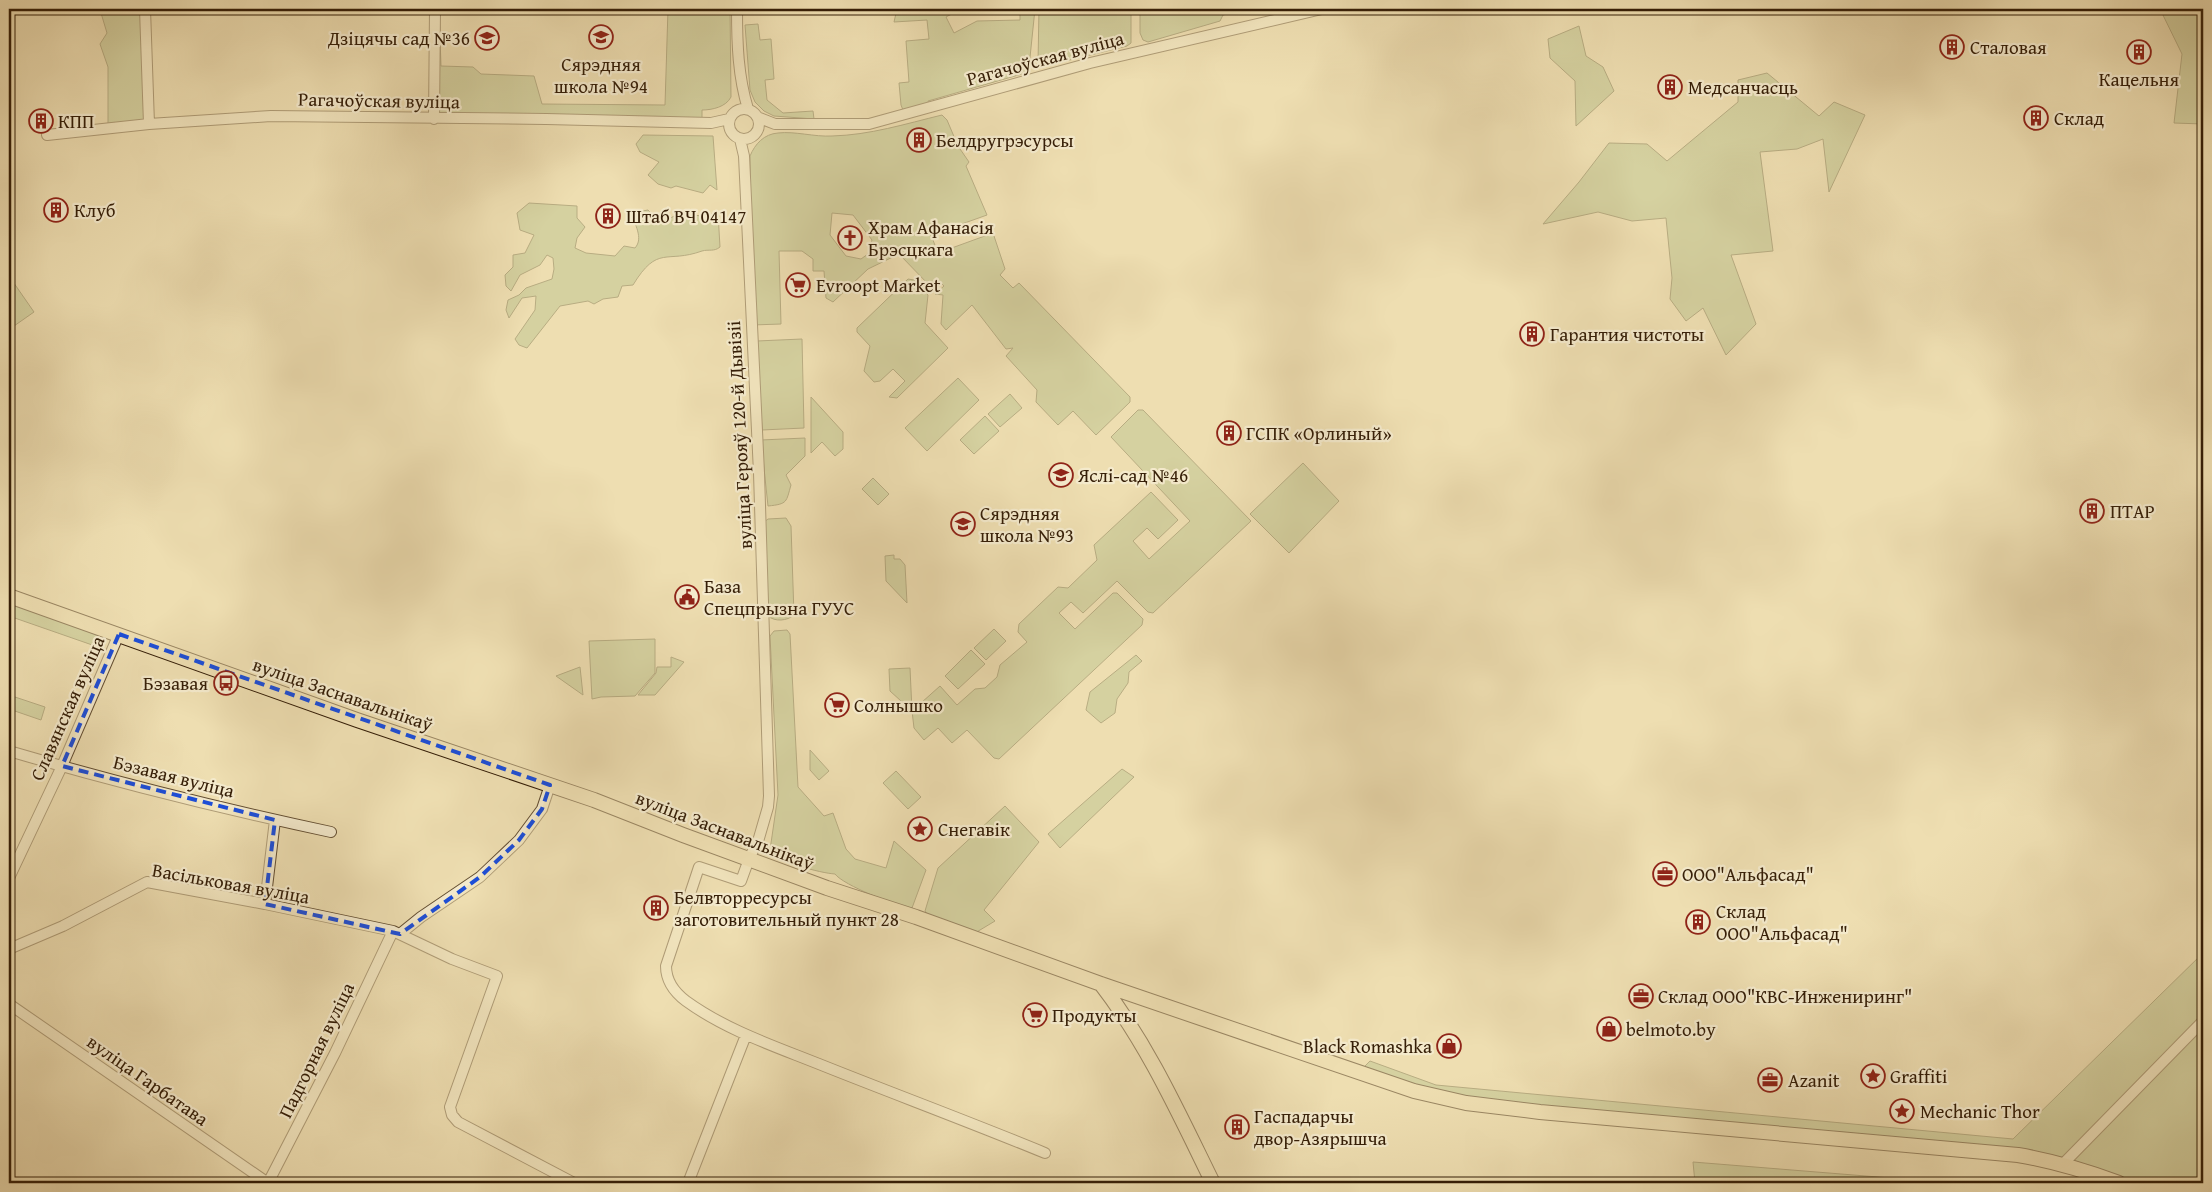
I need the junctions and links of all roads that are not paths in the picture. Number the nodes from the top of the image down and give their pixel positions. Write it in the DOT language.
graph roads {
  1 [pos="145,9"];
  2 [pos="434,9"];
  3 [pos="736,9"];
  4 [pos="1316,9"];
  5 [pos="743,110"];
  6 [pos="757,117"];
  7 [pos="434,119"];
  8 [pos="729,119"];
  9 [pos="712,123"];
  10 [pos="149,124"];
  11 [pos="775,124"];
  12 [pos="731,132"];
  13 [pos="47,135"];
  14 [pos="749,137"];
  15 [pos="9,596"];
  16 [pos="119,634"];
  17 [pos="9,751"];
  18 [pos="62,766"];
  19 [pos="550,785"];
  20 [pos="275,820"];
  21 [pos="331,832"];
  22 [pos="749,859"];
  23 [pos="10,871"];
  24 [pos="265,904"];
  25 [pos="396,933"];
  26 [pos="9,949"];
  27 [pos="1101,984"];
  28 [pos="9,1004"];
  29 [pos="2203,1021"];
  30 [pos="746,1035"];
  31 [pos="1045,1153"];
  32 [pos="2062,1164"];
  33 [pos="268,1183"];
  34 [pos="574,1183"];
  35 [pos="688,1183"];
  36 [pos="1213,1183"];
  37 [pos="2119,1183"];
  1 -- 10 [label="street"];
  2 -- 7 [label="street"];
  3 -- 5 [label="street"];
  4 -- 11 [label="street, Рагачоўская вуліца"];
  5 -- 6 [label="street"];
  5 -- 8 [label="street"];
  6 -- 11 [label="street, Рагачоўская вуліца"];
  6 -- 14 [label="street"];
  7 -- 9 [label="street, Рагачоўская вуліца"];
  7 -- 10 [label="street, Рагачоўская вуліца"];
  8 -- 9 [label="street, Рагачоўская вуліца"];
  8 -- 12 [label="street"];
  9 -- 12 [label="street, Рагачоўская вуліца"];
  10 -- 13 [label="street, Рагачоўская вуліца"];
  11 -- 14 [label="street, Рагачоўская вуліца"];
  12 -- 14 [label="street"];
  14 -- 22 [label="street, вуліца Герояў 120-й Дывізіі"];
  15 -- 16 [label="main road, вуліца Заснавальнікаў"];
  16 -- 18 [label="street, Славянская вуліца"];
  16 -- 19 [label="main road, вуліца Заснавальнікаў"];
  17 -- 18 [label="street, Бэзавая вуліца"];
  18 -- 20 [label="street, Бэзавая вуліца"];
  18 -- 23 [label="street, Славянская вуліца"];
  19 -- 22 [label="main road, вуліца Заснавальнікаў"];
  19 -- 25 [label="street"];
  20 -- 21 [label="street, Бэзавая вуліца"];
  20 -- 24 [label="street"];
  22 -- 27 [label="main road, вуліца Заснавальнікаў"];
  22 -- 30 [label="street, вуліца Герояў 120-й Дывізіі"];
  24 -- 25 [label="street, Васільковая вуліца"];
  24 -- 26 [label="street, Васільковая вуліца"];
  25 -- 33 [label="street, Падгорная вуліца"];
  25 -- 34 [label="street, Васільковая вуліца"];
  27 -- 32 [label="main road, вуліца Заснавальнікаў"];
  27 -- 36 [label="main road"];
  28 -- 33 [label="street, вуліца Гарбатава"];
  29 -- 32 [label="street"];
  30 -- 31 [label="street"];
  30 -- 35 [label="street"];
  32 -- 37 [label="main road, вуліца Заснавальнікаў"];
}
